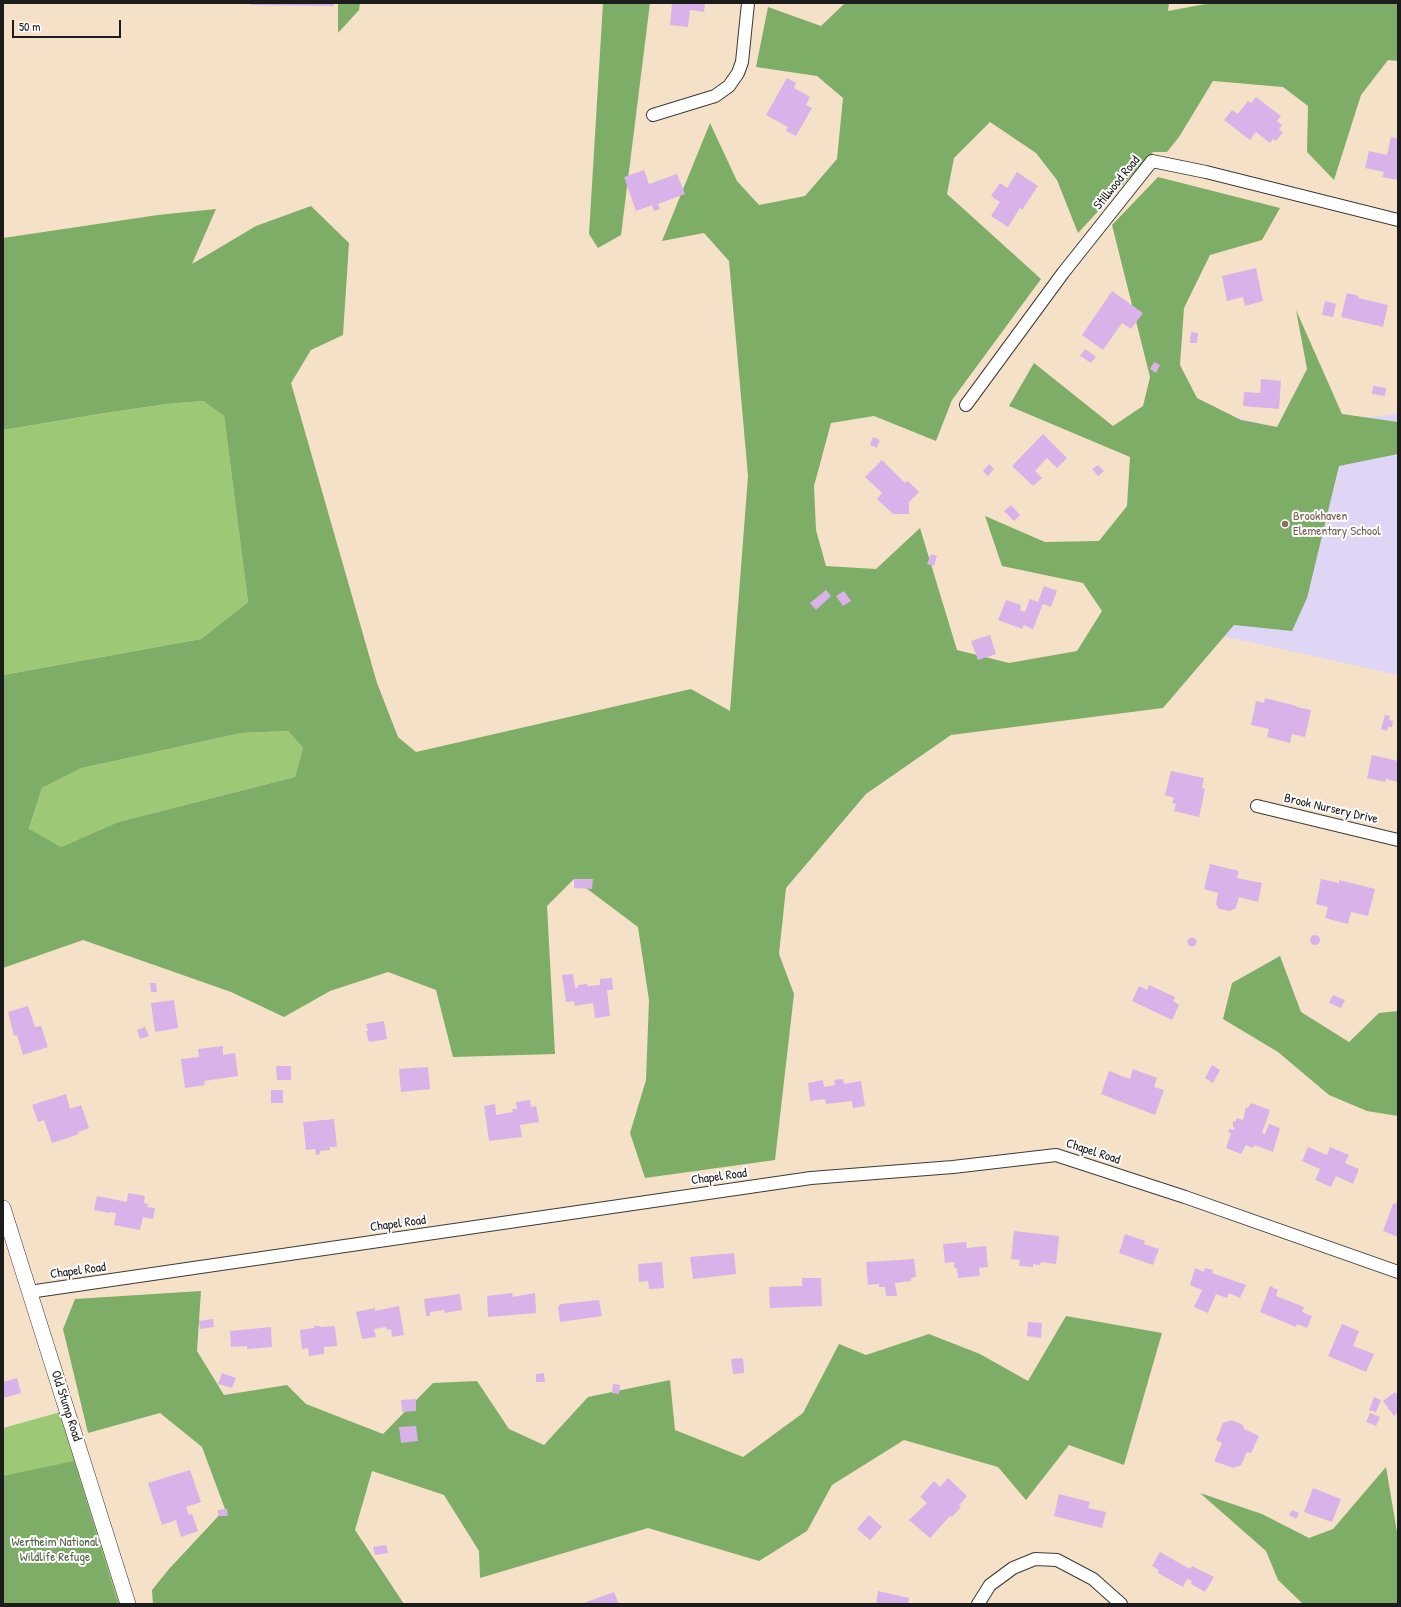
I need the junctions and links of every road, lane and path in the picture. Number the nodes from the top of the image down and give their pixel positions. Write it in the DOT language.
graph roads {
  1 [pos="748,3"];
  2 [pos="653,115"];
  3 [pos="1398,220"];
  4 [pos="966,404"];
  5 [pos="1257,806"];
  6 [pos="1398,840"];
  7 [pos="3,1208"];
  8 [pos="1398,1272"];
  9 [pos="29,1292"];
  10 [pos="128,1604"];
  11 [pos="978,1604"];
  12 [pos="1121,1604"];
  1 -- 2 [label="street"];
  3 -- 4 [label="street, Stillwood Road"];
  5 -- 6 [label="street, Brook Nursery Drive"];
  7 -- 9 [label="street, Old Stump Road"];
  8 -- 9 [label="street, Chapel Road"];
  9 -- 10 [label="street, Old Stump Road"];
  11 -- 12 [label="street"];
}
